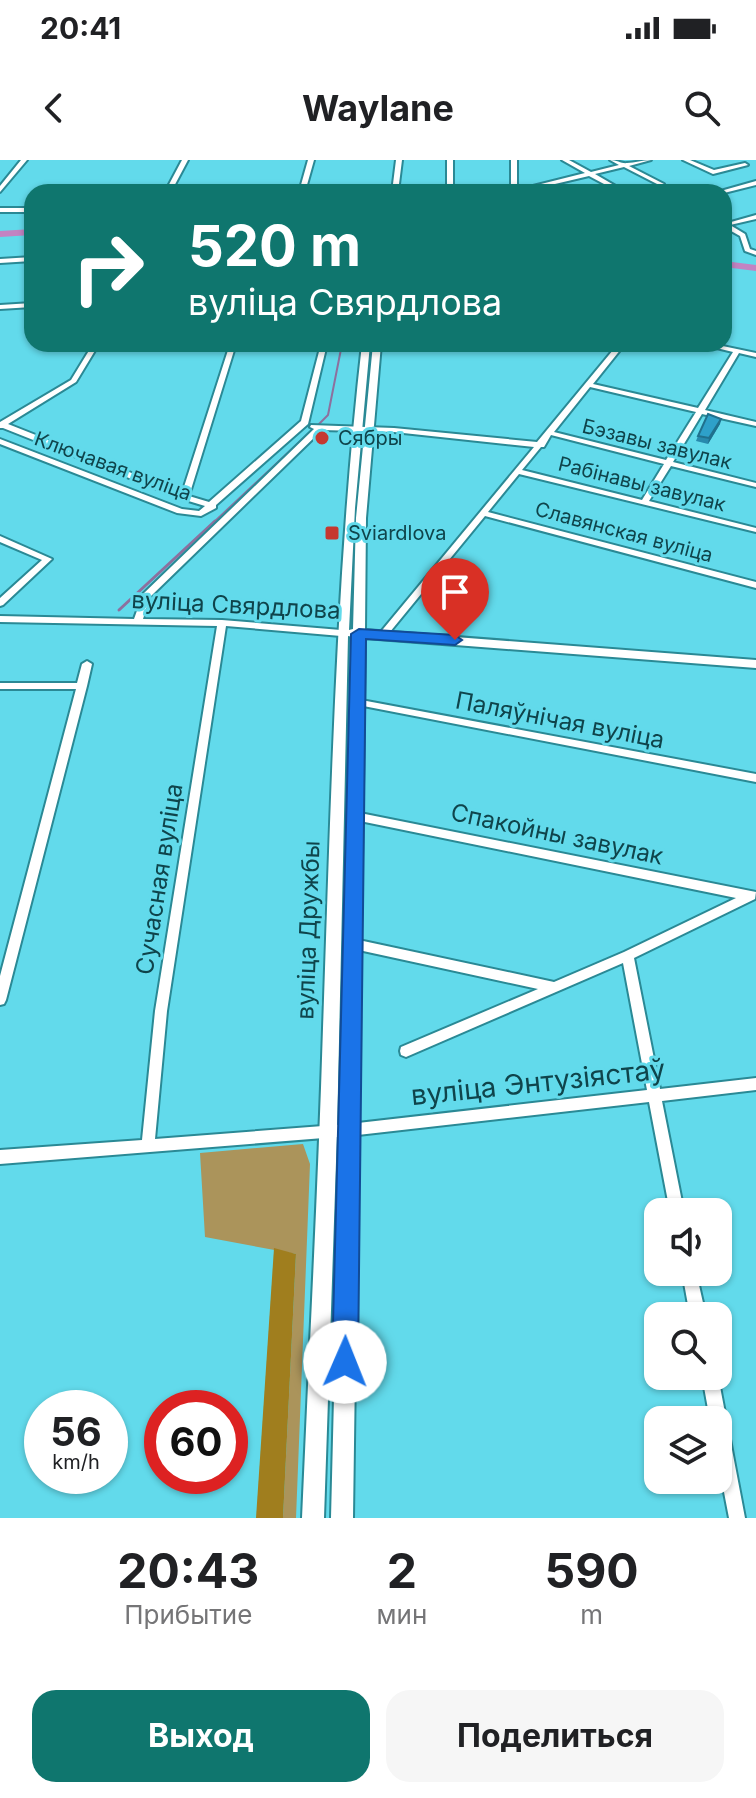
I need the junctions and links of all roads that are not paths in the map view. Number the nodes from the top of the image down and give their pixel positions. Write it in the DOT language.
graph roads {
  1 [pos="24,160"];
  2 [pos="185,160"];
  3 [pos="311,160"];
  4 [pos="390,160"];
  5 [pos="450,160"];
  6 [pos="514,160"];
  7 [pos="565,160"];
  8 [pos="613,160"];
  9 [pos="648,160"];
  10 [pos="686,160"];
  11 [pos="735,160"];
  12 [pos="399,161"];
  13 [pos="745,165"];
  14 [pos="624,166"];
  15 [pos="756,170"];
  16 [pos="590,174"];
  17 [pos="756,183"];
  18 [pos="172,184"];
  19 [pos="304,184"];
  20 [pos="387,184"];
  21 [pos="396,184"];
  22 [pos="450,184"];
  23 [pos="514,184"];
  24 [pos="547,184"];
  25 [pos="608,184"];
  26 [pos="661,184"];
  27 [pos="743,187"];
  28 [pos="732,189"];
  29 [pos="0,190"];
  30 [pos="756,193"];
  31 [pos="0,210"];
  32 [pos="24,210"];
  33 [pos="756,217"];
  34 [pos="732,223"];
  35 [pos="732,229"];
  36 [pos="756,253"];
  37 [pos="24,260"];
  38 [pos="0,261"];
  39 [pos="732,350"];
  40 [pos="737,351"];
  41 [pos="91,352"];
  42 [pos="230,352"];
  43 [pos="322,352"];
  44 [pos="365,352"];
  45 [pos="375,352"];
  46 [pos="616,352"];
  47 [pos="756,355"];
  48 [pos="590,385"];
  49 [pos="702,412"];
  50 [pos="756,424"];
  51 [pos="1,425"];
  52 [pos="301,426"];
  53 [pos="320,427"];
  54 [pos="361,429"];
  55 [pos="550,433"];
  56 [pos="0,441"];
  57 [pos="541,445"];
  58 [pos="668,463"];
  59 [pos="519,472"];
  60 [pos="756,485"];
  61 [pos="185,497"];
  62 [pos="644,503"];
  63 [pos="213,506"];
  64 [pos="482,513"];
  65 [pos="756,530"];
  66 [pos="0,539"];
  67 [pos="345,577"];
  68 [pos="756,585"];
  69 [pos="0,603"];
  70 [pos="0,619"];
  71 [pos="138,620"];
  72 [pos="222,623"];
  73 [pos="341,633"];
  74 [pos="359,634"];
  75 [pos="382,636"];
  76 [pos="87,664"];
  77 [pos="756,664"];
  78 [pos="0,686"];
  79 [pos="82,686"];
  80 [pos="356,702"];
  81 [pos="756,778"];
  82 [pos="355,816"];
  83 [pos="753,894"];
  84 [pos="354,944"];
  85 [pos="628,956"];
  86 [pos="553,987"];
  87 [pos="0,1000"];
  88 [pos="406,1051"];
  89 [pos="756,1084"];
  90 [pos="655,1095"];
  91 [pos="349,1130"];
  92 [pos="326,1131"];
  93 [pos="148,1143"];
  94 [pos="0,1157"];
  95 [pos="674,1198"];
  96 [pos="713,1390"];
  97 [pos="313,1518"];
  98 [pos="342,1518"];
  99 [pos="737,1518"];
  1 -- 29 [label="street"];
  2 -- 18 [label="street"];
  3 -- 19 [label="street"];
  4 -- 20 [label="main road"];
  5 -- 22 [label="street"];
  6 -- 23 [label="street"];
  7 -- 16 [label="street"];
  8 -- 14 [label="street"];
  9 -- 14 [label="street"];
  10 -- 13 [label="street"];
  11 -- 13 [label="street"];
  12 -- 21 [label="main road"];
  13 -- 15 [label="street"];
  14 -- 16 [label="street"];
  14 -- 26 [label="street"];
  16 -- 24 [label="street"];
  16 -- 25 [label="street"];
  17 -- 27 [label="street"];
  27 -- 28 [label="street"];
  27 -- 30 [label="street"];
  31 -- 32 [label="street"];
  33 -- 34 [label="street"];
  35 -- 36 [label="street"];
  37 -- 38 [label="street"];
  39 -- 40 [label="street"];
  40 -- 47 [label="street"];
  40 -- 49 [label="street"];
  41 -- 51 [label="street"];
  42 -- 61 [label="street"];
  43 -- 52 [label="street"];
  44 -- 54 [label="main road, вуліца Дружбы"];
  45 -- 54 [label="main road, вуліца Дружбы"];
  46 -- 48 [label="street"];
  48 -- 49 [label="street"];
  48 -- 55 [label="street"];
  49 -- 50 [label="street"];
  49 -- 58 [label="street"];
  51 -- 61 [label="street, Ключавая вуліца"];
  52 -- 53 [label="street"];
  52 -- 63 [label="street"];
  53 -- 54 [label="street"];
  53 -- 71 [label="street"];
  54 -- 57 [label="street"];
  54 -- 67 [label="main road, вуліца Дружбы"];
  54 -- 74 [label="main road, вуліца Дружбы"];
  55 -- 57 [label="street"];
  55 -- 58 [label="street, Бэзавы завулак"];
  56 -- 63 [label="street, Ключавая вуліца"];
  57 -- 59 [label="street"];
  58 -- 60 [label="street, Бэзавы завулак"];
  58 -- 62 [label="street"];
  59 -- 62 [label="street, Рабінавы завулак"];
  59 -- 64 [label="street"];
  61 -- 63 [label="street, Ключавая вуліца"];
  62 -- 65 [label="street, Рабінавы завулак"];
  64 -- 68 [label="street, Славянская вуліца"];
  64 -- 75 [label="street"];
  66 -- 69 [label="street"];
  67 -- 73 [label="main road, вуліца Дружбы"];
  67 -- 74 [label="main road"];
  70 -- 71 [label="street, вуліца Свярдлова"];
  71 -- 72 [label="street, вуліца Свярдлова"];
  72 -- 73 [label="street, вуліца Свярдлова"];
  72 -- 93 [label="street, Сучасная вуліца"];
  73 -- 74 [label="main road, вуліца Свярдлова"];
  73 -- 80 [label="main road"];
  73 -- 92 [label="main road, вуліца Дружбы"];
  74 -- 75 [label="main road, вуліца Свярдлова"];
  74 -- 80 [label="main road, вуліца Дружбы"];
  75 -- 77 [label="main road, вуліца Свярдлова"];
  76 -- 79 [label="street"];
  78 -- 79 [label="street"];
  79 -- 87 [label="street"];
  80 -- 81 [label="street, Паляўнічая вуліца"];
  80 -- 82 [label="main road, вуліца Дружбы"];
  82 -- 83 [label="street, Спакойны завулак"];
  82 -- 84 [label="main road, вуліца Дружбы"];
  83 -- 85 [label="street"];
  84 -- 86 [label="street"];
  84 -- 91 [label="main road, вуліца Дружбы"];
  85 -- 86 [label="street"];
  85 -- 90 [label="street"];
  86 -- 88 [label="street"];
  89 -- 90 [label="street, вуліца Энтузіястаў"];
  90 -- 91 [label="street, вуліца Энтузіястаў"];
  90 -- 95 [label="street"];
  91 -- 92 [label="street, вуліца Энтузіястаў"];
  91 -- 98 [label="main road, вуліца Дружбы"];
  92 -- 93 [label="street, вуліца Энтузіястаў"];
  92 -- 97 [label="main road, вуліца Дружбы"];
  93 -- 94 [label="street"];
  96 -- 99 [label="street"];
}
